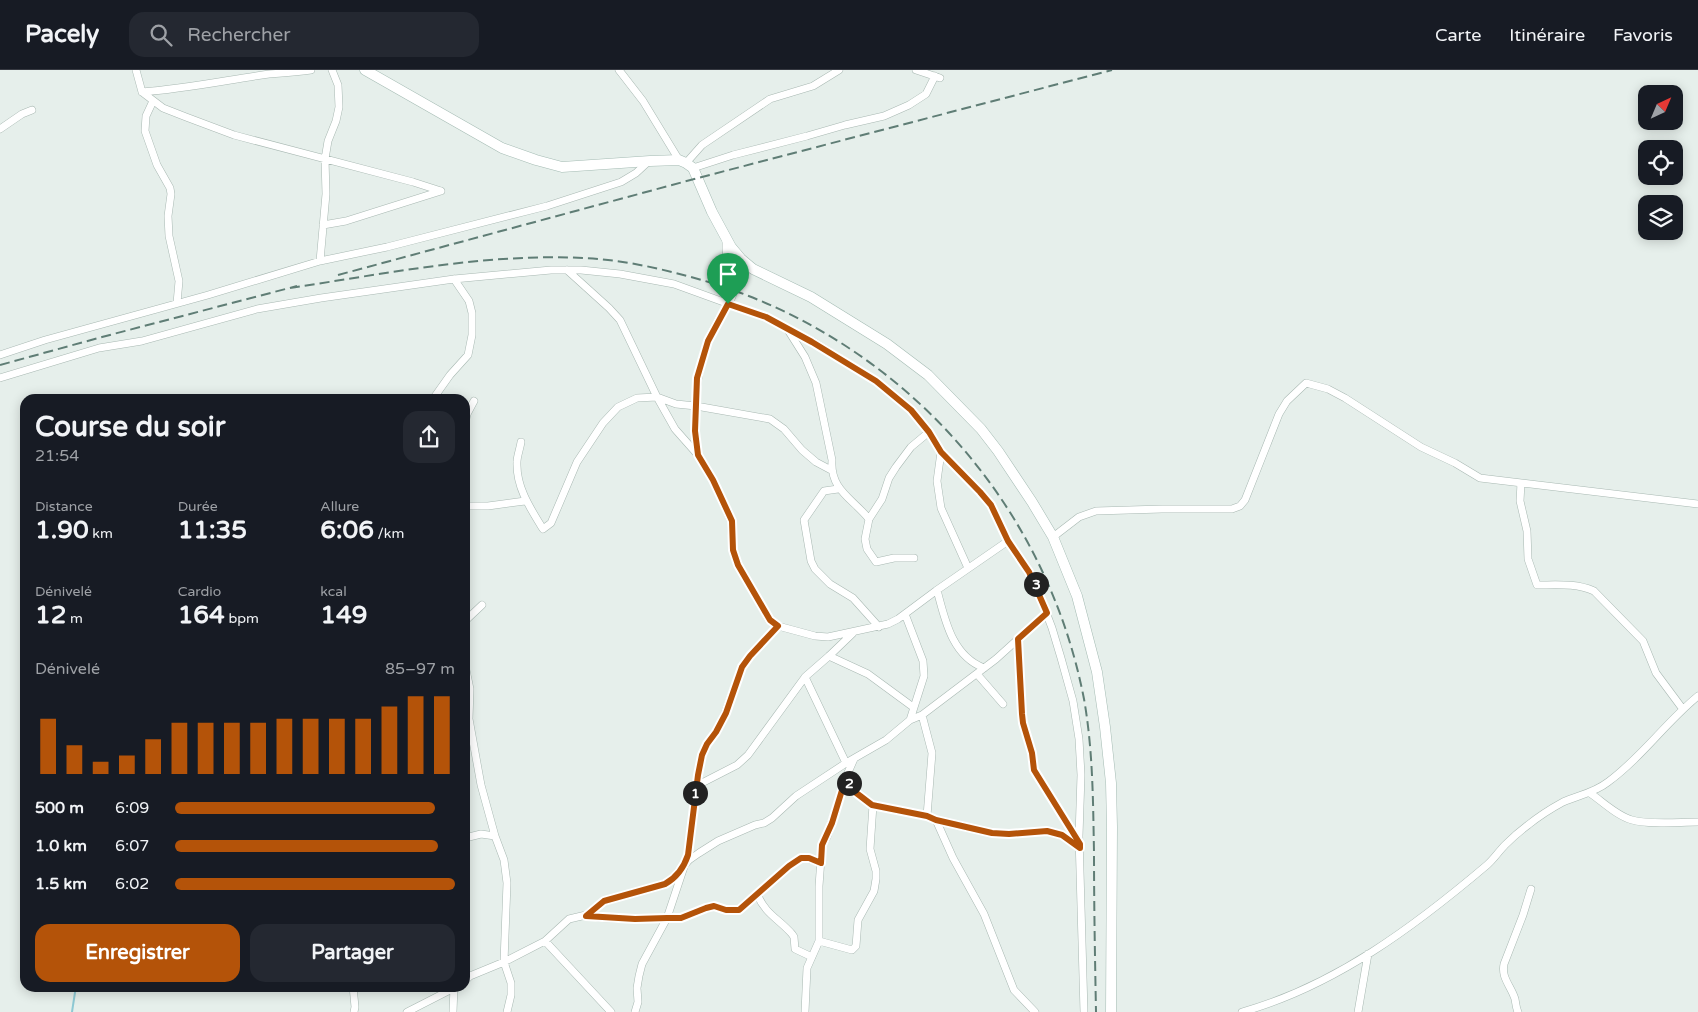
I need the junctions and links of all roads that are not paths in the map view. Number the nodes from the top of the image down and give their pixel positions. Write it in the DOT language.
graph roads {
  1 [pos="136,70"];
  2 [pos="311,70"];
  3 [pos="332,70"];
  4 [pos="365,70"];
  5 [pos="619,70"];
  6 [pos="839,70"];
  7 [pos="916,70"];
  8 [pos="302,71"];
  9 [pos="935,73"];
  10 [pos="142,92"];
  11 [pos="153,101"];
  12 [pos="32,110"];
  13 [pos="1,126"];
  14 [pos="326,159"];
  15 [pos="650,160"];
  16 [pos="686,163"];
  17 [pos="323,225"];
  18 [pos="726,238"];
  19 [pos="320,261"];
  20 [pos="567,270"];
  21 [pos="454,280"];
  22 [pos="177,303"];
  23 [pos="728,304"];
  24 [pos="788,329"];
  25 [pos="0,355"];
  26 [pos="0,378"];
  27 [pos="437,394"];
  28 [pos="657,397"];
  29 [pos="474,401"];
  30 [pos="696,406"];
  31 [pos="470,410"];
  32 [pos="929,432"];
  33 [pos="521,442"];
  34 [pos="941,452"];
  35 [pos="698,455"];
  36 [pos="831,470"];
  37 [pos="1521,483"];
  38 [pos="838,489"];
  39 [pos="525,501"];
  40 [pos="1698,504"];
  41 [pos="470,506"];
  42 [pos="869,519"];
  43 [pos="1052,537"];
  44 [pos="1008,541"];
  45 [pos="914,558"];
  46 [pos="968,568"];
  47 [pos="937,590"];
  48 [pos="482,605"];
  49 [pos="1047,613"];
  50 [pos="905,614"];
  51 [pos="470,616"];
  52 [pos="778,626"];
  53 [pos="879,627"];
  54 [pos="853,633"];
  55 [pos="1018,639"];
  56 [pos="829,656"];
  57 [pos="984,668"];
  58 [pos="976,674"];
  59 [pos="805,677"];
  60 [pos="1698,696"];
  61 [pos="1003,704"];
  62 [pos="913,706"];
  63 [pos="1682,708"];
  64 [pos="922,715"];
  65 [pos="910,720"];
  66 [pos="470,724"];
  67 [pos="854,759"];
  68 [pos="846,763"];
  69 [pos="846,777"];
  70 [pos="696,786"];
  71 [pos="1590,793"];
  72 [pos="872,805"];
  73 [pos="927,816"];
  74 [pos="936,820"];
  75 [pos="1698,822"];
  76 [pos="495,836"];
  77 [pos="470,837"];
  78 [pos="1080,846"];
  79 [pos="821,863"];
  80 [pos="684,865"];
  81 [pos="1531,889"];
  82 [pos="756,894"];
  83 [pos="586,916"];
  84 [pos="667,918"];
  85 [pos="545,941"];
  86 [pos="819,941"];
  87 [pos="1368,954"];
  88 [pos="812,957"];
  89 [pos="504,962"];
  90 [pos="470,976"];
  91 [pos="356,992"];
  92 [pos="446,992"];
  93 [pos="456,992"];
  94 [pos="354,1012"];
  95 [pos="407,1012"];
  96 [pos="454,1012"];
  97 [pos="507,1012"];
  98 [pos="611,1012"];
  99 [pos="634,1012"];
  100 [pos="805,1012"];
  101 [pos="1035,1012"];
  102 [pos="1084,1012"];
  103 [pos="1111,1012"];
  104 [pos="1242,1012"];
  105 [pos="1358,1012"];
  106 [pos="1518,1012"];
  1 -- 10 [label="street"];
  2 -- 8 [label="street"];
  3 -- 14 [label="street"];
  4 -- 15 [label="street"];
  5 -- 16 [label="street"];
  6 -- 16 [label="street"];
  7 -- 9 [label="street"];
  8 -- 10 [label="street"];
  9 -- 16 [label="street"];
  10 -- 11 [label="street"];
  11 -- 14 [label="street"];
  11 -- 22 [label="street"];
  12 -- 13 [label="street"];
  14 -- 17 [label="street"];
  14 -- 17 [label="street"];
  15 -- 16 [label="street"];
  15 -- 19 [label="street"];
  16 -- 18 [label="street"];
  17 -- 19 [label="street"];
  18 -- 23 [label="street"];
  18 -- 43 [label="street"];
  19 -- 22 [label="street"];
  20 -- 21 [label="street"];
  20 -- 23 [label="street"];
  20 -- 28 [label="street"];
  21 -- 26 [label="street"];
  21 -- 27 [label="street"];
  22 -- 25 [label="street"];
  23 -- 24 [label="street"];
  23 -- 30 [label="street"];
  24 -- 32 [label="street"];
  24 -- 36 [label="street"];
  28 -- 30 [label="street"];
  28 -- 35 [label="street"];
  28 -- 39 [label="street"];
  29 -- 31 [label="street"];
  30 -- 35 [label="street"];
  30 -- 36 [label="street"];
  32 -- 34 [label="street"];
  32 -- 42 [label="street"];
  33 -- 39 [label="street"];
  34 -- 44 [label="street"];
  34 -- 46 [label="street"];
  35 -- 52 [label="street"];
  36 -- 38 [label="street"];
  37 -- 40 [label="street"];
  37 -- 43 [label="street"];
  37 -- 63 [label="street"];
  38 -- 42 [label="street"];
  38 -- 53 [label="street"];
  39 -- 41 [label="street"];
  42 -- 45 [label="street"];
  43 -- 103 [label="street"];
  44 -- 46 [label="street"];
  44 -- 49 [label="street"];
  46 -- 47 [label="street"];
  47 -- 50 [label="street"];
  47 -- 57 [label="street"];
  48 -- 51 [label="street"];
  49 -- 55 [label="street"];
  49 -- 78 [label="street"];
  50 -- 53 [label="street"];
  50 -- 62 [label="street"];
  52 -- 54 [label="street"];
  52 -- 70 [label="street"];
  53 -- 54 [label="street"];
  54 -- 56 [label="street"];
  55 -- 57 [label="street"];
  55 -- 78 [label="street"];
  56 -- 59 [label="street"];
  56 -- 62 [label="street"];
  57 -- 58 [label="street"];
  58 -- 61 [label="street"];
  58 -- 64 [label="street"];
  59 -- 68 [label="street"];
  59 -- 70 [label="street"];
  60 -- 63 [label="street"];
  62 -- 65 [label="street"];
  63 -- 71 [label="street"];
  64 -- 65 [label="street"];
  64 -- 73 [label="street"];
  65 -- 67 [label="street"];
  66 -- 76 [label="street"];
  67 -- 68 [label="street"];
  67 -- 69 [label="street"];
  68 -- 80 [label="street"];
  69 -- 72 [label="street"];
  69 -- 79 [label="street"];
  70 -- 80 [label="street"];
  71 -- 75 [label="street"];
  71 -- 87 [label="street"];
  72 -- 73 [label="street"];
  72 -- 86 [label="street"];
  73 -- 74 [label="street"];
  74 -- 78 [label="street"];
  74 -- 101 [label="street"];
  76 -- 77 [label="street"];
  76 -- 89 [label="street"];
  78 -- 102 [label="street"];
  79 -- 82 [label="street"];
  79 -- 86 [label="street"];
  80 -- 83 [label="street"];
  80 -- 84 [label="street"];
  81 -- 106 [label="street"];
  82 -- 84 [label="street"];
  82 -- 88 [label="street"];
  83 -- 84 [label="street"];
  83 -- 85 [label="street"];
  84 -- 99 [label="street"];
  85 -- 89 [label="street"];
  85 -- 98 [label="street"];
  86 -- 88 [label="street"];
  87 -- 104 [label="street"];
  87 -- 105 [label="street"];
  88 -- 100 [label="street"];
  89 -- 90 [label="street"];
  89 -- 97 [label="street"];
  91 -- 94 [label="street"];
  92 -- 95 [label="street"];
  93 -- 96 [label="street"];
}
